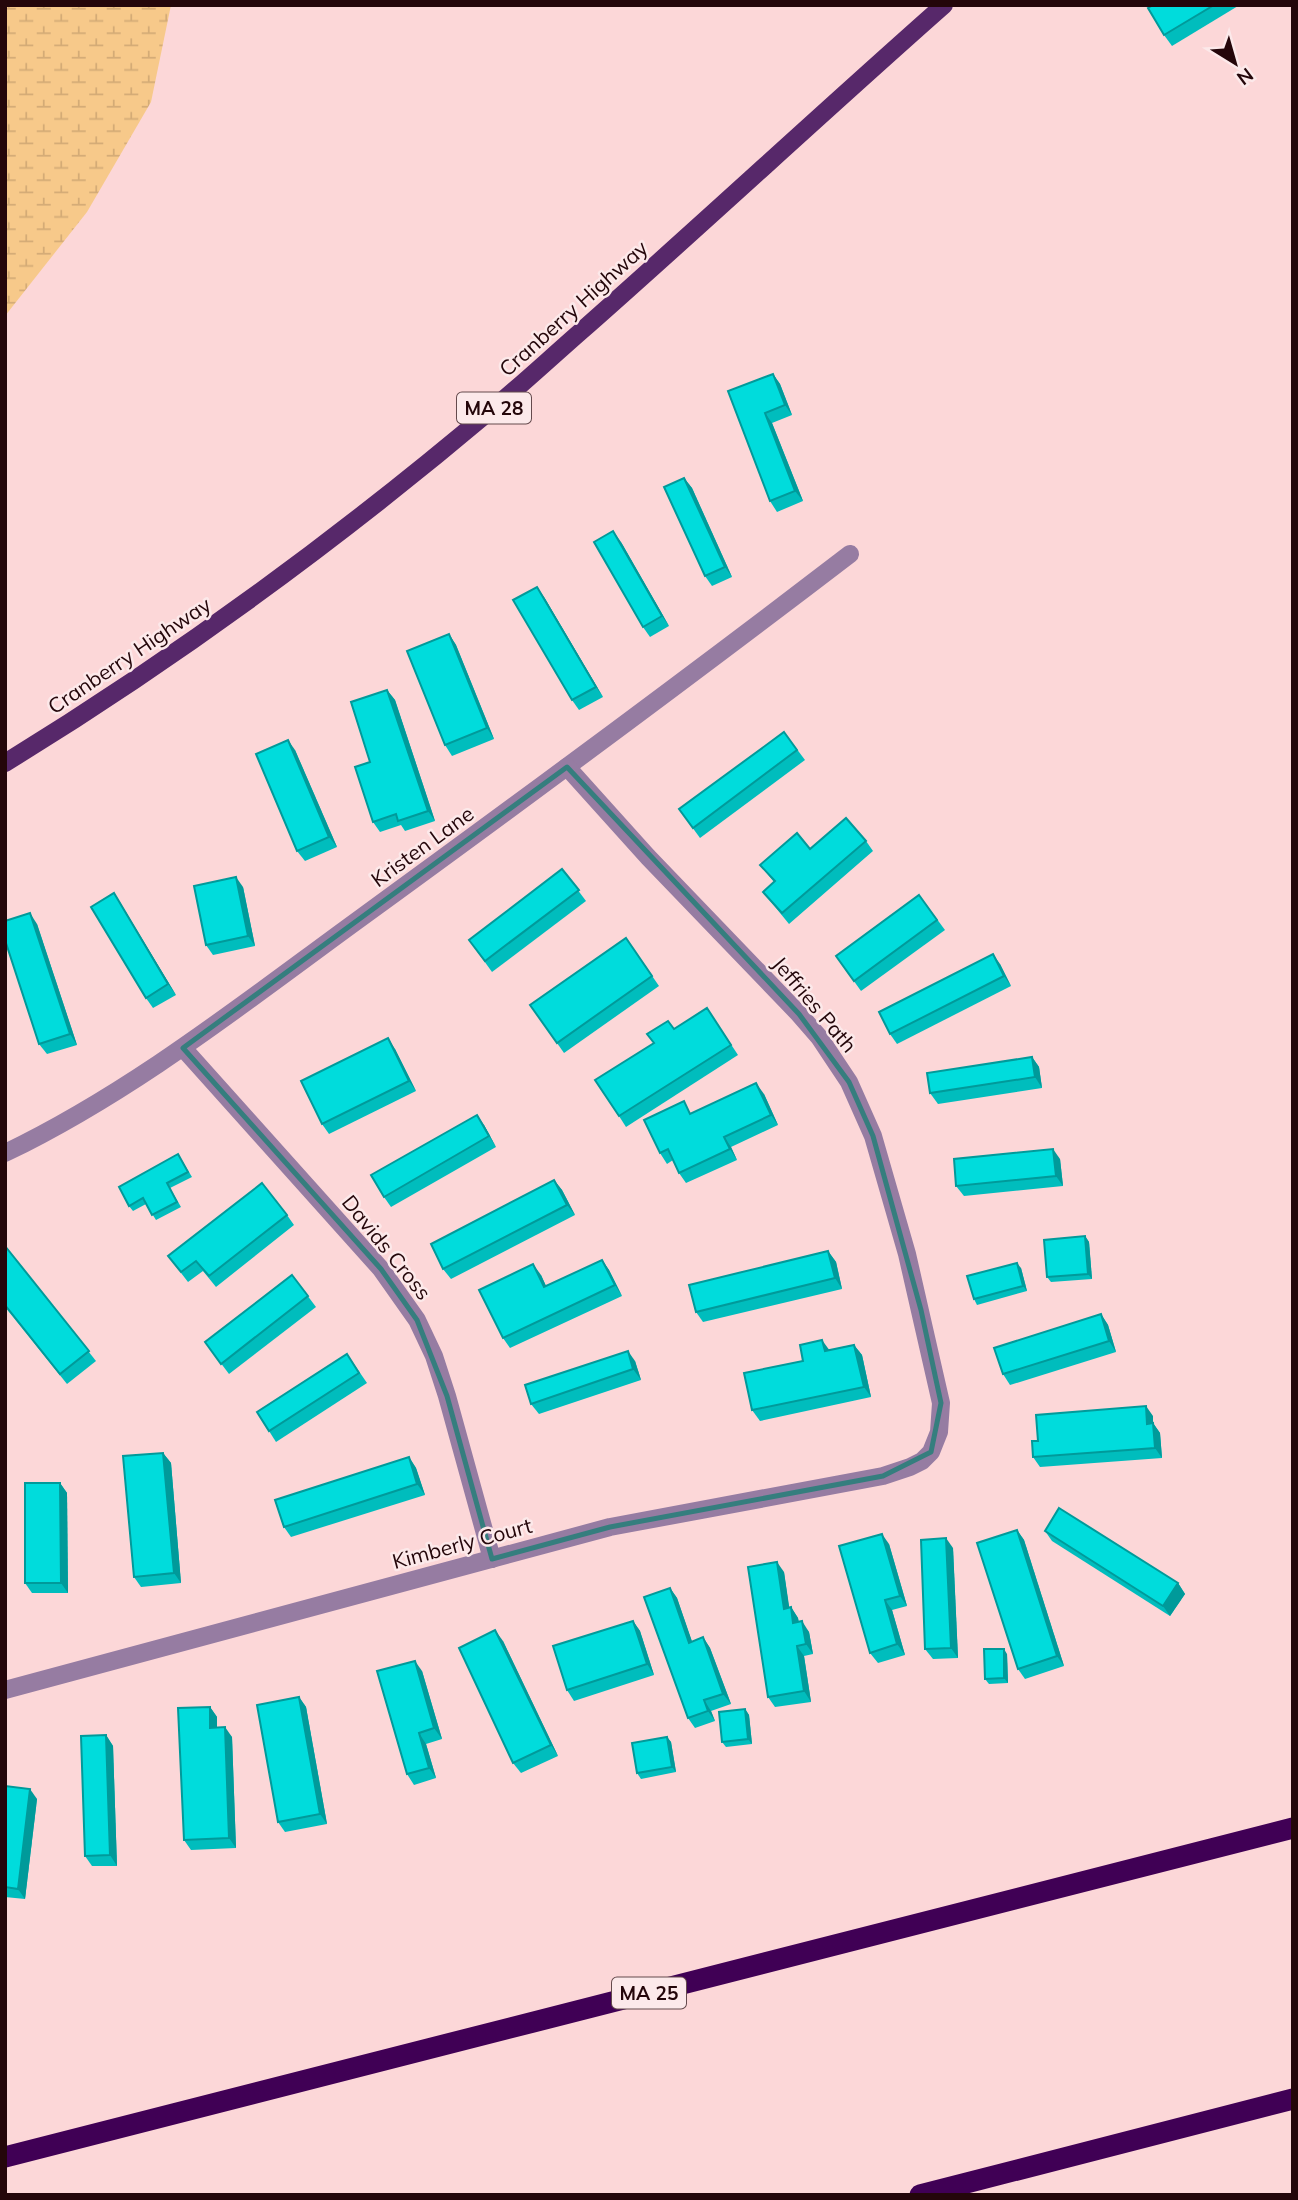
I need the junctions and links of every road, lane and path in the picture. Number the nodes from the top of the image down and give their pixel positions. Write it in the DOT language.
graph roads {
  1 [pos="944,5"];
  2 [pos="850,554"];
  3 [pos="5,763"];
  4 [pos="567,767"];
  5 [pos="183,1048"];
  6 [pos="5,1153"];
  7 [pos="931,1452"];
  8 [pos="492,1559"];
  9 [pos="5,1690"];
  10 [pos="1293,1828"];
  11 [pos="1293,2099"];
  12 [pos="5,2157"];
  13 [pos="919,2195"];
  1 -- 3 [label="main road, Cranberry Highway / MA 28"];
  2 -- 4 [label="street, Kristen Lane"];
  4 -- 5 [label="street, Kristen Lane"];
  4 -- 7 [label="street, Jeffries Path"];
  5 -- 6 [label="street, Kristen Lane"];
  5 -- 8 [label="street, Davids Cross"];
  7 -- 8 [label="street, Kimberly Court"];
  8 -- 9 [label="street, Kimberly Court"];
  10 -- 12 [label="highway, MA 25"];
  11 -- 13 [label="highway"];
}
